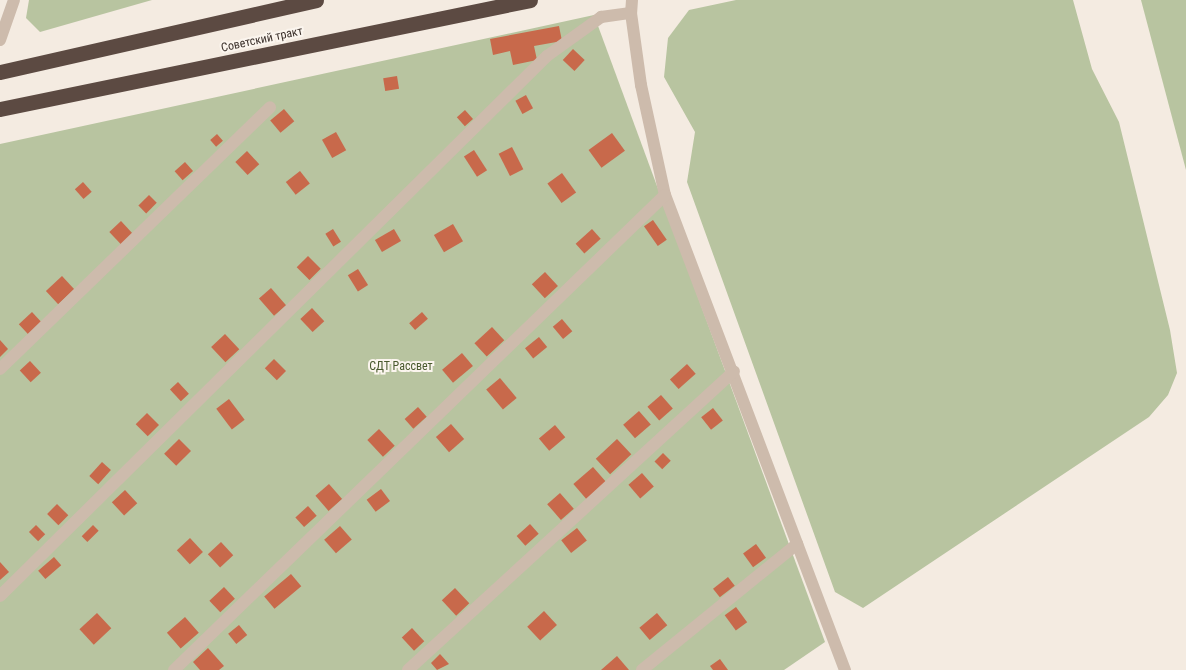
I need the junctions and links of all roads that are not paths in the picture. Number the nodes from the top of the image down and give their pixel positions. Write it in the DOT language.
graph roads {
  1 [pos="14,0"];
  2 [pos="316,0"];
  3 [pos="530,0"];
  4 [pos="632,6"];
  5 [pos="0,40"];
  6 [pos="0,72"];
  7 [pos="270,107"];
  8 [pos="0,109"];
  9 [pos="665,195"];
  10 [pos="0,369"];
  11 [pos="734,371"];
  12 [pos="797,544"];
  13 [pos="0,596"];
  14 [pos="174,670"];
  15 [pos="408,670"];
  16 [pos="642,670"];
  17 [pos="845,670"];
  1 -- 5 [label="street"];
  2 -- 6 [label="highway"];
  3 -- 8 [label="highway, Советский тракт"];
  4 -- 9 [label="street"];
  4 -- 13 [label="street"];
  7 -- 10 [label="street"];
  9 -- 11 [label="street"];
  9 -- 14 [label="street"];
  11 -- 12 [label="street"];
  11 -- 15 [label="street"];
  12 -- 16 [label="street"];
  12 -- 17 [label="street"];
}
